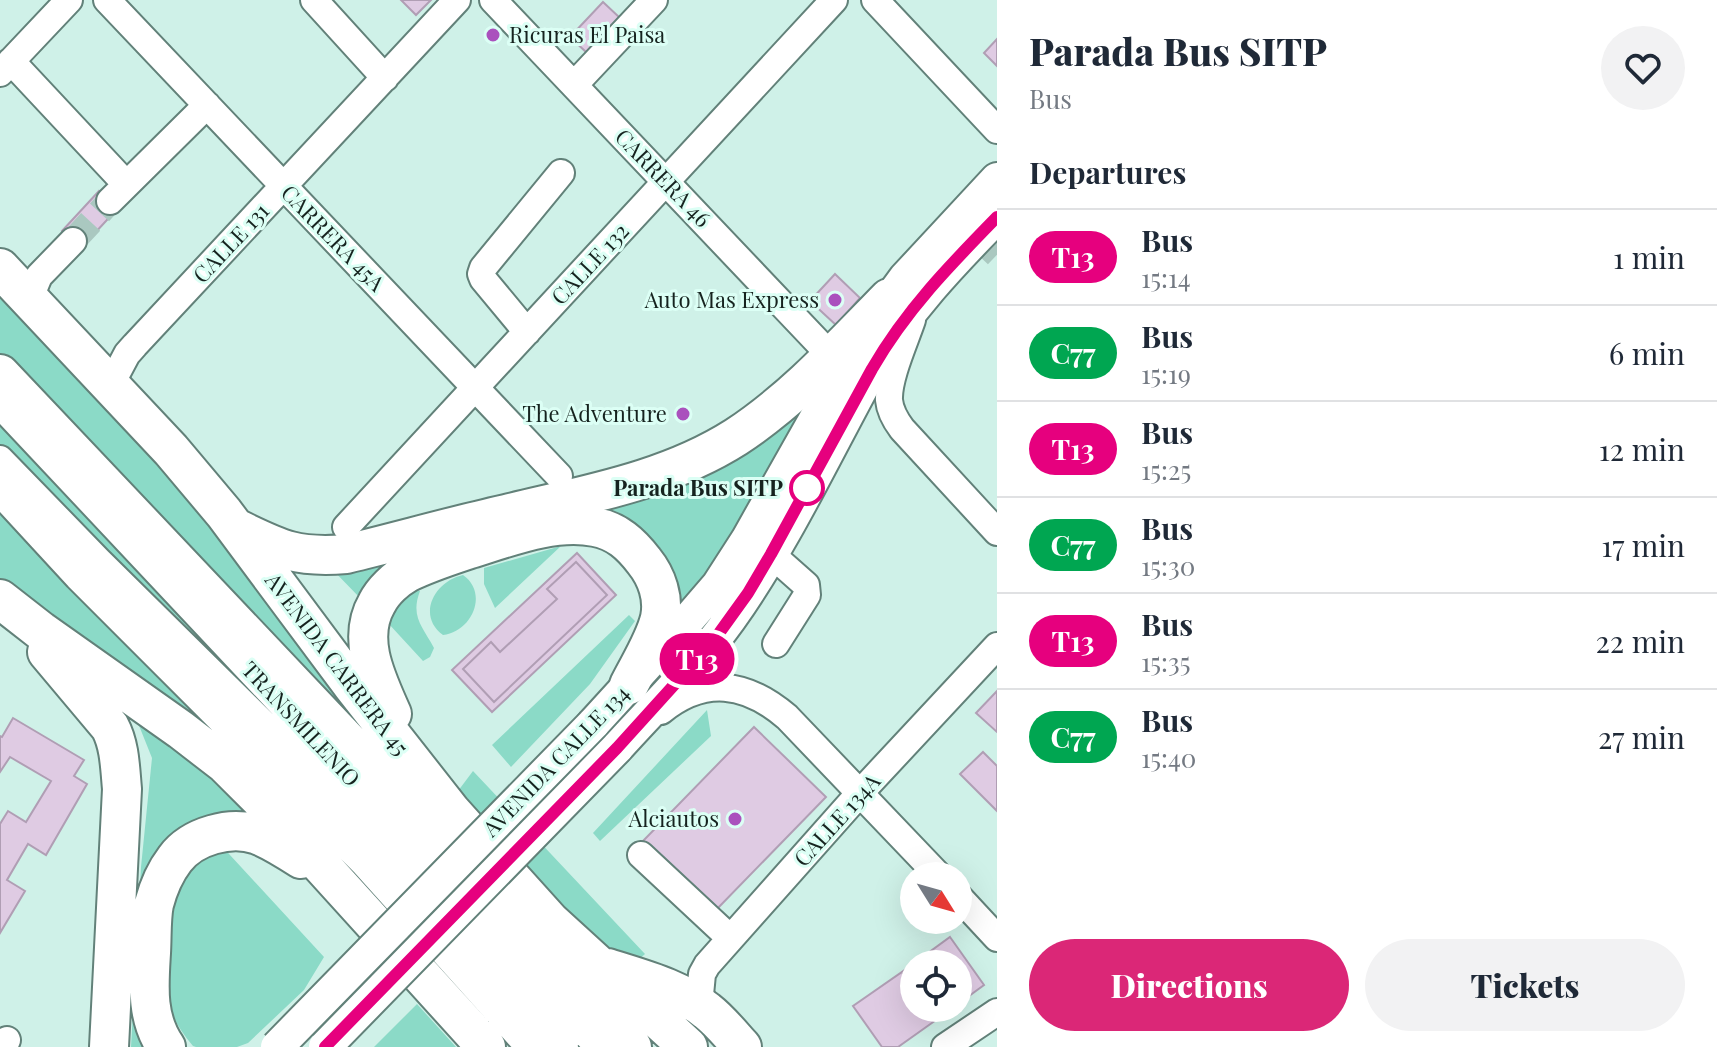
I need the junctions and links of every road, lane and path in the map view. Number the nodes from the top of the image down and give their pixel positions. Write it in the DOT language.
graph roads {
  1 [pos="69,0"];
  2 [pos="107,0"];
  3 [pos="314,0"];
  4 [pos="457,0"];
  5 [pos="493,0"];
  6 [pos="654,0"];
  7 [pos="834,0"];
  8 [pos="875,0"];
  9 [pos="6,67"];
  10 [pos="385,78"];
  11 [pos="574,85"];
  12 [pos="207,105"];
  13 [pos="997,130"];
  14 [pos="561,173"];
  15 [pos="997,179"];
  16 [pos="666,182"];
  17 [pos="284,186"];
  18 [pos="997,217"];
  19 [pos="73,241"];
  20 [pos="0,268"];
  21 [pos="904,299"];
  22 [pos="29,300"];
  23 [pos="527,332"];
  24 [pos="832,357"];
  25 [pos="0,374"];
  26 [pos="110,386"];
  27 [pos="475,387"];
  28 [pos="0,405"];
  29 [pos="0,459"];
  30 [pos="559,476"];
  31 [pos="0,484"];
  32 [pos="234,527"];
  33 [pos="346,527"];
  34 [pos="997,532"];
  35 [pos="771,554"];
  36 [pos="3,607"];
  37 [pos="776,644"];
  38 [pos="997,646"];
  39 [pos="629,685"];
  40 [pos="617,748"];
  41 [pos="411,760"];
  42 [pos="859,794"];
  43 [pos="641,855"];
  44 [pos="925,862"];
  45 [pos="351,898"];
  46 [pos="972,911"];
  47 [pos="730,938"];
  48 [pos="997,938"];
  49 [pos="594,963"];
  50 [pos="699,1005"];
  51 [pos="997,1012"];
  52 [pos="109,1047"];
  53 [pos="166,1047"];
  54 [pos="277,1047"];
  55 [pos="325,1047"];
  56 [pos="486,1047"];
  57 [pos="537,1047"];
  58 [pos="565,1047"];
  59 [pos="598,1047"];
  60 [pos="632,1047"];
  61 [pos="688,1047"];
  62 [pos="742,1047"];
  63 [pos="945,1047"];
  1 -- 9 [label="street"];
  2 -- 12 [label="street, CARRERA 45A"];
  3 -- 10 [label="street"];
  4 -- 10 [label="street, CALLE 131"];
  5 -- 11 [label="street, CARRERA 46"];
  6 -- 11 [label="street"];
  7 -- 16 [label="street, CALLE 132"];
  8 -- 13 [label="street"];
  9 -- 12 [label="street"];
  10 -- 17 [label="street, CALLE 131"];
  11 -- 16 [label="street, CARRERA 46"];
  12 -- 17 [label="street, CARRERA 45A"];
  14 -- 23 [label="street"];
  15 -- 21 [label="main road, AVENIDA CALLE 134"];
  16 -- 23 [label="street, CALLE 132"];
  16 -- 24 [label="street, CARRERA 46"];
  17 -- 26 [label="street, CALLE 131"];
  17 -- 27 [label="street, CARRERA 45A"];
  18 -- 21 [label="main road, AVENIDA CALLE 134"];
  19 -- 22 [label="street"];
  20 -- 22 [label="highway, AVENIDA CARRERA 45"];
  21 -- 24 [label="highway"];
  21 -- 34 [label="street"];
  21 -- 35 [label="main road, AVENIDA CALLE 134"];
  21 -- 39 [label="main road, AVENIDA CALLE 134"];
  22 -- 26 [label="highway, AVENIDA CARRERA 45"];
  23 -- 27 [label="street, CALLE 132"];
  24 -- 32 [label="highway"];
  25 -- 60 [label="highway, AVENIDA CARRERA 45"];
  26 -- 32 [label="highway, AVENIDA CARRERA 45"];
  27 -- 30 [label="street, CARRERA 45A"];
  27 -- 33 [label="street, CALLE 132"];
  28 -- 59 [label="street, TRANSMILENIO"];
  29 -- 58 [label="street, TRANSMILENIO"];
  31 -- 57 [label="highway"];
  32 -- 41 [label="highway, AVENIDA CARRERA 45"];
  35 -- 37 [label="street"];
  35 -- 40 [label="main road, AVENIDA CALLE 134"];
  36 -- 45 [label="highway"];
  36 -- 52 [label="highway"];
  38 -- 42 [label="street, CALLE 134A"];
  39 -- 41 [label="highway"];
  39 -- 54 [label="main road, AVENIDA CALLE 134, bridge"];
  40 -- 42 [label="street"];
  40 -- 55 [label="main road, AVENIDA CALLE 134, bridge"];
  41 -- 49 [label="highway, AVENIDA CARRERA 45"];
  42 -- 44 [label="street"];
  42 -- 47 [label="street, CALLE 134A"];
  43 -- 47 [label="street"];
  45 -- 53 [label="highway"];
  45 -- 56 [label="highway"];
  46 -- 48 [label="street"];
  47 -- 50 [label="street, CALLE 134A"];
  49 -- 50 [label="highway"];
  49 -- 61 [label="highway, AVENIDA CARRERA 45"];
  50 -- 62 [label="highway"];
  51 -- 63 [label="street"];
}
